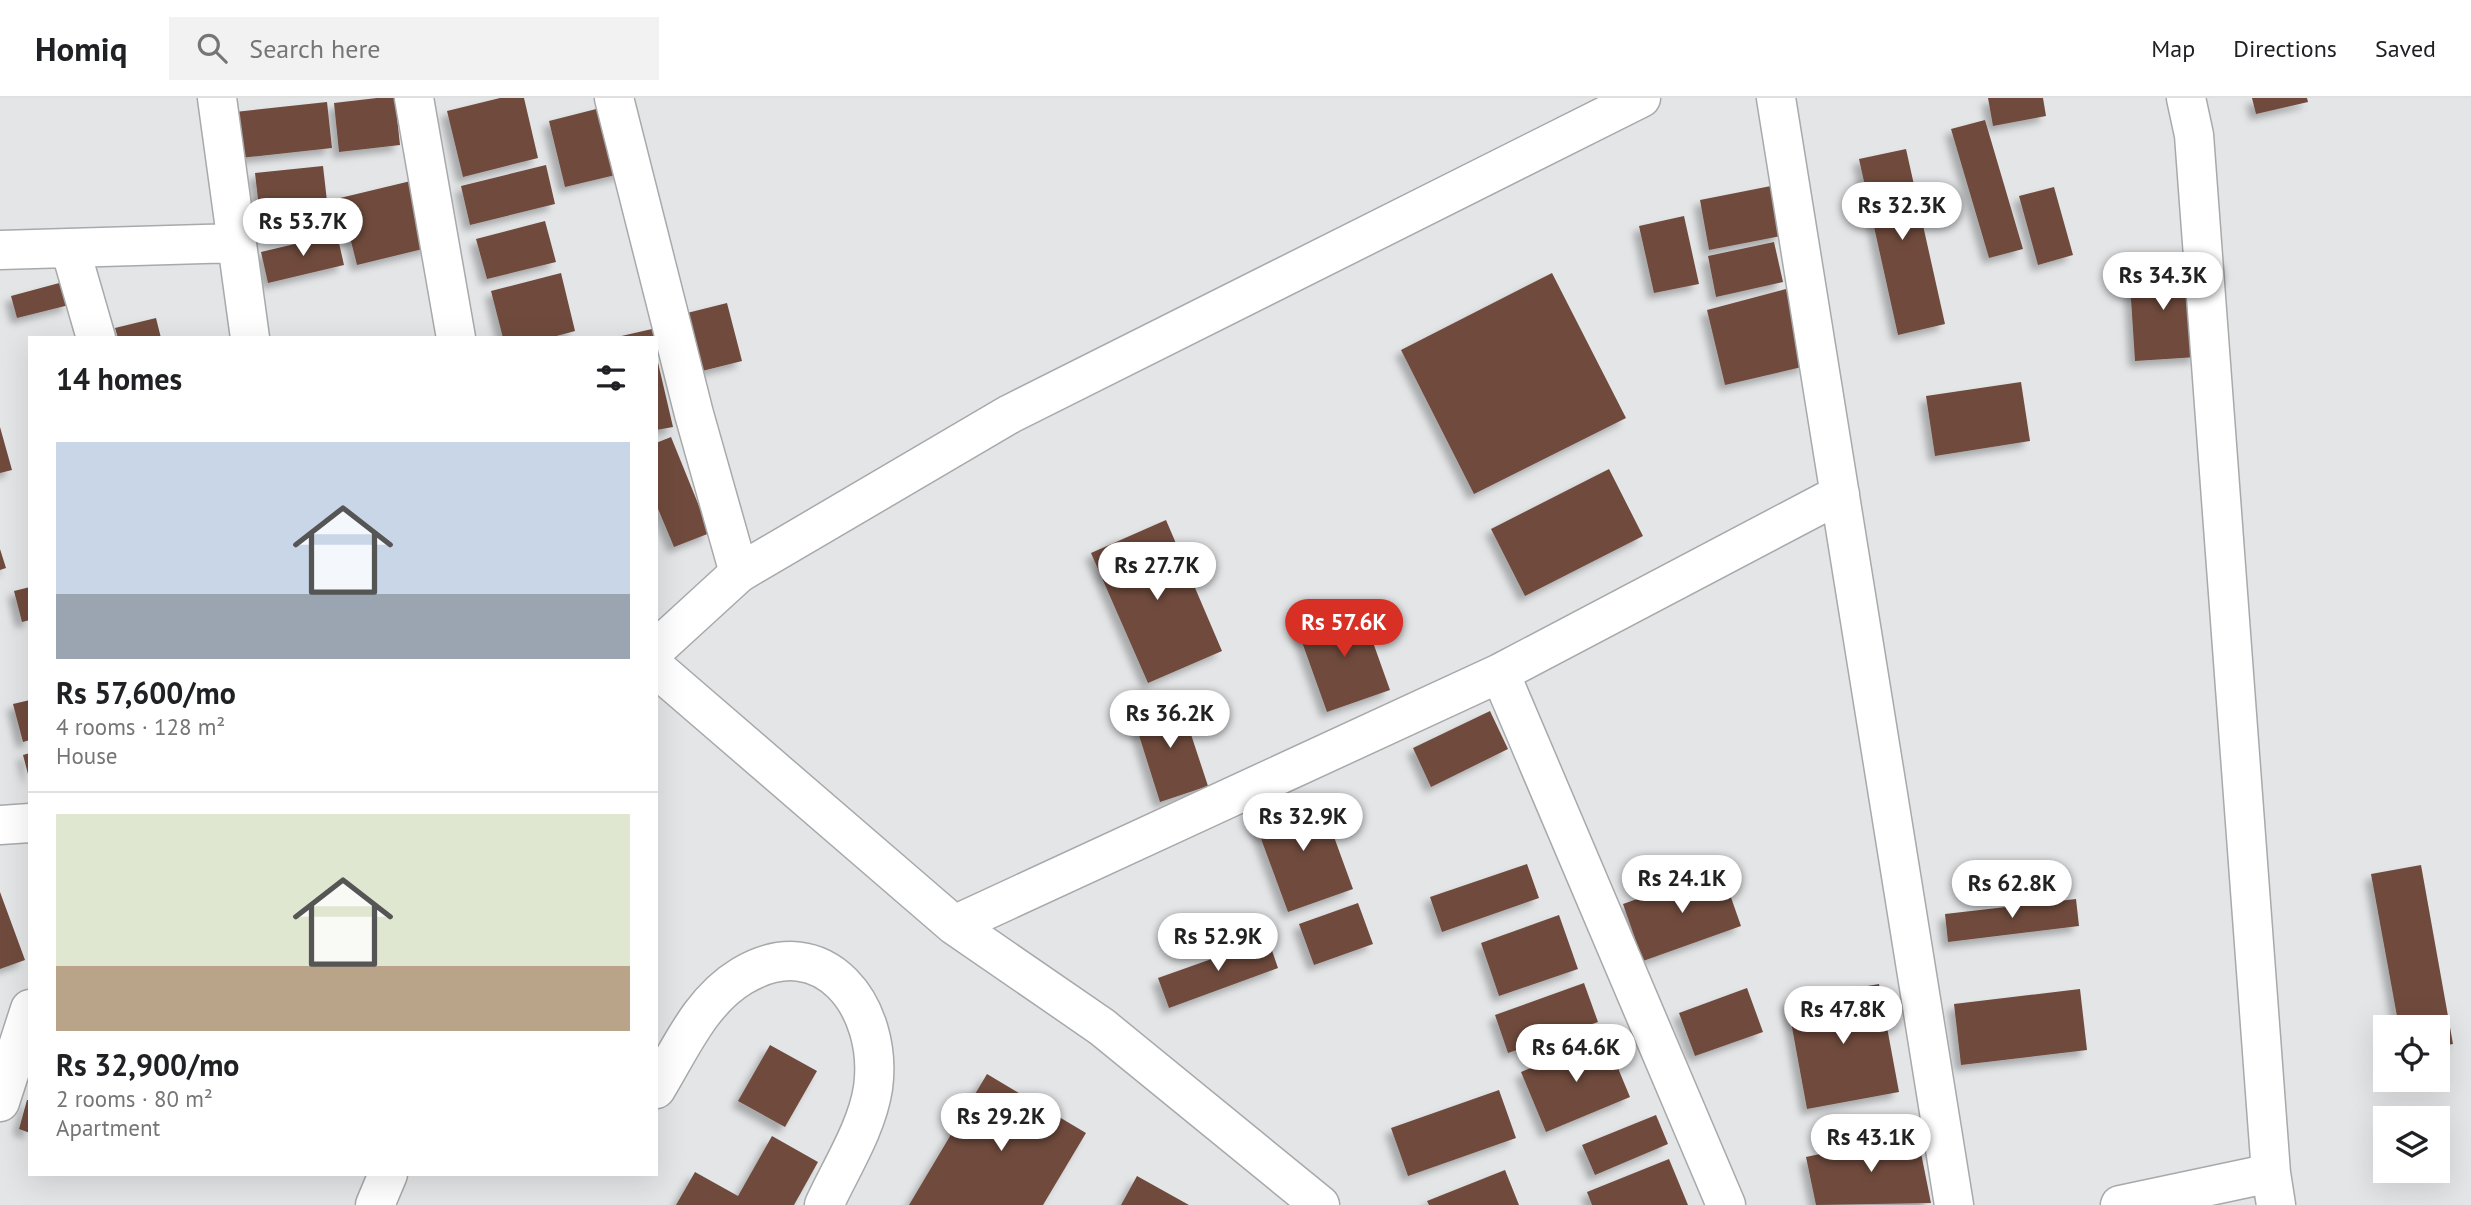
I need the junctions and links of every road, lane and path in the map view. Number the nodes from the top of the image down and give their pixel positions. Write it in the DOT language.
graph roads {
  1 [pos="217,98"];
  2 [pos="414,98"];
  3 [pos="614,98"];
  4 [pos="1641,98"];
  5 [pos="1776,98"];
  6 [pos="2186,98"];
  7 [pos="237,243"];
  8 [pos="71,248"];
  9 [pos="0,250"];
  10 [pos="95,336"];
  11 [pos="250,336"];
  12 [pos="457,336"];
  13 [pos="1840,494"];
  14 [pos="739,573"];
  15 [pos="658,647"];
  16 [pos="658,670"];
  17 [pos="1500,673"];
  18 [pos="28,823"];
  19 [pos="0,825"];
  20 [pos="954,925"];
  21 [pos="28,1015"];
  22 [pos="658,1086"];
  23 [pos="0,1102"];
  24 [pos="387,1176"];
  25 [pos="2274,1189"];
  26 [pos="375,1205"];
  27 [pos="824,1205"];
  28 [pos="1320,1205"];
  29 [pos="1726,1205"];
  30 [pos="1954,1205"];
  31 [pos="2120,1205"];
  1 -- 7 [label="street"];
  2 -- 12 [label="street"];
  3 -- 14 [label="street"];
  4 -- 14 [label="street"];
  5 -- 13 [label="street"];
  6 -- 25 [label="street"];
  7 -- 8 [label="street"];
  7 -- 11 [label="street"];
  8 -- 9 [label="street"];
  8 -- 10 [label="street"];
  13 -- 17 [label="street"];
  13 -- 30 [label="street"];
  14 -- 15 [label="street"];
  16 -- 20 [label="street"];
  17 -- 20 [label="street"];
  17 -- 29 [label="street"];
  18 -- 19 [label="street"];
  20 -- 28 [label="street"];
  21 -- 23 [label="street"];
  22 -- 27 [label="street"];
  24 -- 26 [label="street"];
  25 -- 31 [label="street"];
}
